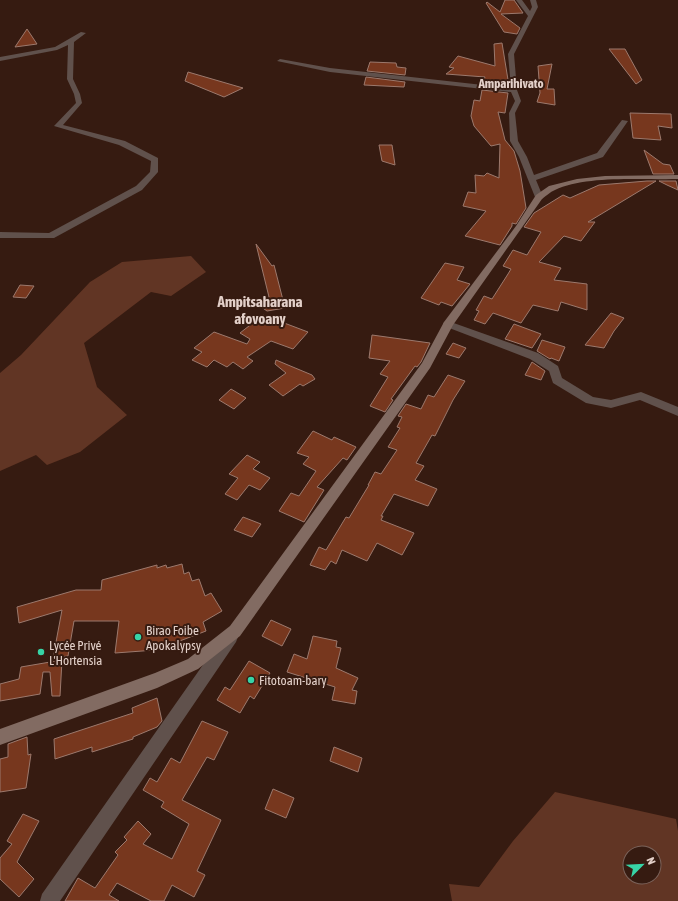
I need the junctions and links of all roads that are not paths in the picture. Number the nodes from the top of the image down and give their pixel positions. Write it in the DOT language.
graph roads {
  1 [pos="520,0"];
  2 [pos="533,0"];
  3 [pos="531,16"];
  4 [pos="83,33"];
  5 [pos="70,41"];
  6 [pos="0,59"];
  7 [pos="280,61"];
  8 [pos="514,90"];
  9 [pos="624,121"];
  10 [pos="678,177"];
  11 [pos="531,179"];
  12 [pos="539,197"];
  13 [pos="0,235"];
  14 [pos="448,324"];
  15 [pos="678,412"];
  16 [pos="235,631"];
  17 [pos="0,737"];
  18 [pos="49,901"];
  1 -- 3 [label="street"];
  2 -- 3 [label="street"];
  3 -- 8 [label="street"];
  4 -- 5 [label="street"];
  5 -- 6 [label="street"];
  5 -- 13 [label="street"];
  7 -- 8 [label="street"];
  8 -- 11 [label="street"];
  9 -- 11 [label="street"];
  10 -- 12 [label="main road"];
  11 -- 12 [label="street"];
  12 -- 14 [label="main road"];
  14 -- 15 [label="street"];
  14 -- 16 [label="main road"];
  16 -- 17 [label="main road"];
  16 -- 18 [label="street"];
}
